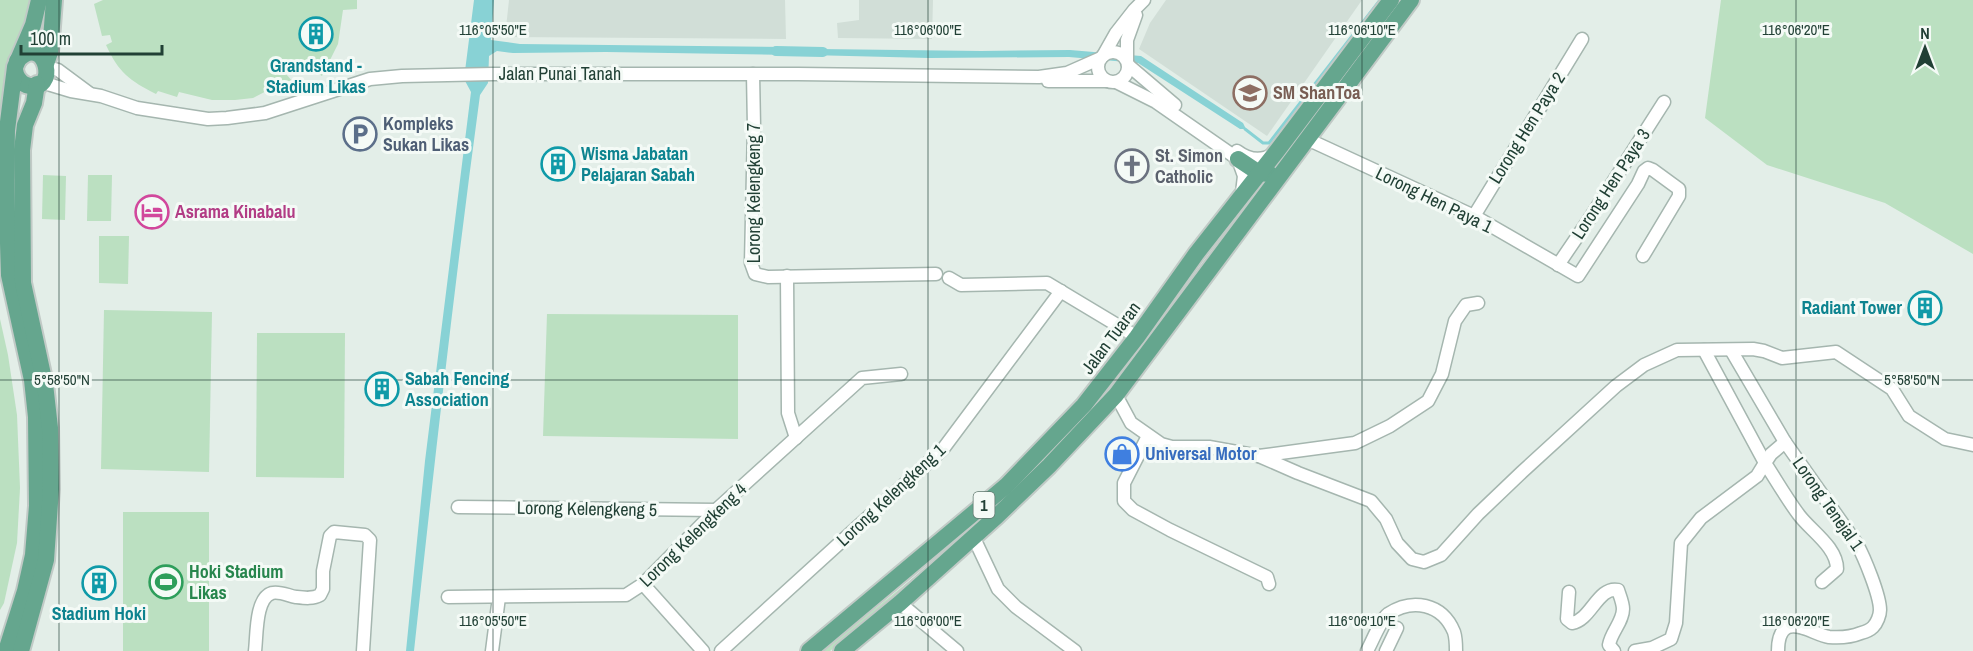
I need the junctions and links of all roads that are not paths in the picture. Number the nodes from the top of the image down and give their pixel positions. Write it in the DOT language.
graph roads {
  1 [pos="39,0"];
  2 [pos="54,0"];
  3 [pos="1391,0"];
  4 [pos="1411,0"];
  5 [pos="1142,3"];
  6 [pos="1582,39"];
  7 [pos="1102,57"];
  8 [pos="1127,63"];
  9 [pos="16,66"];
  10 [pos="43,74"];
  11 [pos="753,74"];
  12 [pos="1039,77"];
  13 [pos="1111,81"];
  14 [pos="1336,100"];
  15 [pos="1664,102"];
  16 [pos="1307,139"];
  17 [pos="1277,152"];
  18 [pos="1238,159"];
  19 [pos="1259,174"];
  20 [pos="1240,197"];
  21 [pos="1474,216"];
  22 [pos="1643,256"];
  23 [pos="1558,265"];
  24 [pos="936,274"];
  25 [pos="788,276"];
  26 [pos="949,278"];
  27 [pos="1061,291"];
  28 [pos="1478,303"];
  29 [pos="1137,337"];
  30 [pos="1704,350"];
  31 [pos="1731,350"];
  32 [pos="901,374"];
  33 [pos="1116,395"];
  34 [pos="1148,436"];
  35 [pos="796,438"];
  36 [pos="1785,442"];
  37 [pos="1973,445"];
  38 [pos="1259,456"];
  39 [pos="1765,463"];
  40 [pos="458,507"];
  41 [pos="716,510"];
  42 [pos="973,536"];
  43 [pos="1822,582"];
  44 [pos="643,584"];
  45 [pos="1269,584"];
  46 [pos="918,587"];
  47 [pos="1569,592"];
  48 [pos="448,597"];
  49 [pos="499,597"];
  50 [pos="900,603"];
  51 [pos="862,605"];
  52 [pos="1396,628"];
  53 [pos="6,651"];
  54 [pos="21,651"];
  55 [pos="255,651"];
  56 [pos="363,651"];
  57 [pos="492,651"];
  58 [pos="703,651"];
  59 [pos="721,651"];
  60 [pos="809,651"];
  61 [pos="842,651"];
  62 [pos="957,651"];
  63 [pos="1075,651"];
  64 [pos="1367,651"];
  65 [pos="1386,651"];
  66 [pos="1456,651"];
  67 [pos="1614,651"];
  68 [pos="1635,651"];
  69 [pos="1778,651"];
  1 -- 9 [label="main road"];
  2 -- 10 [label="main road"];
  3 -- 17 [label="main road, Jalan Tuaran / 1"];
  4 -- 14 [label="main road, Jalan Tuaran / 1"];
  5 -- 7 [label="street"];
  5 -- 8 [label="street"];
  6 -- 21 [label="street, Lorong Hen Paya 2"];
  7 -- 8 [label="street"];
  7 -- 12 [label="street"];
  7 -- 13 [label="street"];
  8 -- 13 [label="street"];
  8 -- 17 [label="street"];
  9 -- 10 [label="main road"];
  9 -- 10 [label="main road"];
  9 -- 53 [label="main road"];
  10 -- 11 [label="street, Jalan Punai Tanah"];
  10 -- 54 [label="main road"];
  11 -- 12 [label="street, Jalan Punai Tanah"];
  11 -- 25 [label="street, Lorong Kelengkeng 7"];
  12 -- 13 [label="street"];
  13 -- 18 [label="street"];
  14 -- 16 [label="main road, Jalan Tuaran / 1"];
  14 -- 19 [label="main road"];
  15 -- 23 [label="street, Lorong Hen Paya 3"];
  16 -- 21 [label="street, Lorong Hen Paya 1"];
  16 -- 33 [label="main road, Jalan Tuaran / 1"];
  17 -- 19 [label="main road, Jalan Tuaran / 1"];
  18 -- 19 [label="main road"];
  18 -- 20 [label="street"];
  19 -- 20 [label="main road, Jalan Tuaran / 1"];
  20 -- 29 [label="main road, Jalan Tuaran / 1"];
  21 -- 23 [label="street, Lorong Hen Paya 1"];
  22 -- 23 [label="street, Lorong Hen Paya 1"];
  24 -- 25 [label="street, Lorong Kelengkeng 7"];
  25 -- 35 [label="street"];
  26 -- 27 [label="street"];
  27 -- 29 [label="street"];
  27 -- 59 [label="street, Lorong Kelengkeng 1"];
  28 -- 38 [label="street"];
  29 -- 51 [label="main road, Jalan Tuaran / 1"];
  30 -- 31 [label="street"];
  30 -- 38 [label="street"];
  30 -- 39 [label="street"];
  31 -- 36 [label="street, Lorong Tenejal 1"];
  31 -- 37 [label="street"];
  32 -- 35 [label="street, Lorong Kelengkeng 4"];
  33 -- 34 [label="street"];
  33 -- 42 [label="main road, Jalan Tuaran / 1"];
  34 -- 38 [label="street"];
  34 -- 45 [label="street"];
  35 -- 41 [label="street, Lorong Kelengkeng 4"];
  36 -- 39 [label="street"];
  36 -- 69 [label="street, Lorong Tenejal 1"];
  39 -- 43 [label="street"];
  39 -- 68 [label="street"];
  40 -- 41 [label="street, Lorong Kelengkeng 5"];
  41 -- 44 [label="street, Lorong Kelengkeng 4"];
  42 -- 46 [label="main road, Jalan Tuaran / 1"];
  42 -- 63 [label="street"];
  44 -- 49 [label="street, Lorong Kelengkeng 4"];
  44 -- 58 [label="street"];
  46 -- 50 [label="main road, Jalan Tuaran / 1"];
  46 -- 51 [label="main road"];
  47 -- 67 [label="street"];
  48 -- 49 [label="street, Lorong Kelengkeng 4"];
  49 -- 57 [label="street"];
  50 -- 61 [label="main road, Jalan Tuaran / 1"];
  50 -- 62 [label="street"];
  51 -- 60 [label="main road, Jalan Tuaran / 1"];
  52 -- 65 [label="street"];
  55 -- 56 [label="street"];
  64 -- 66 [label="street"];
}
